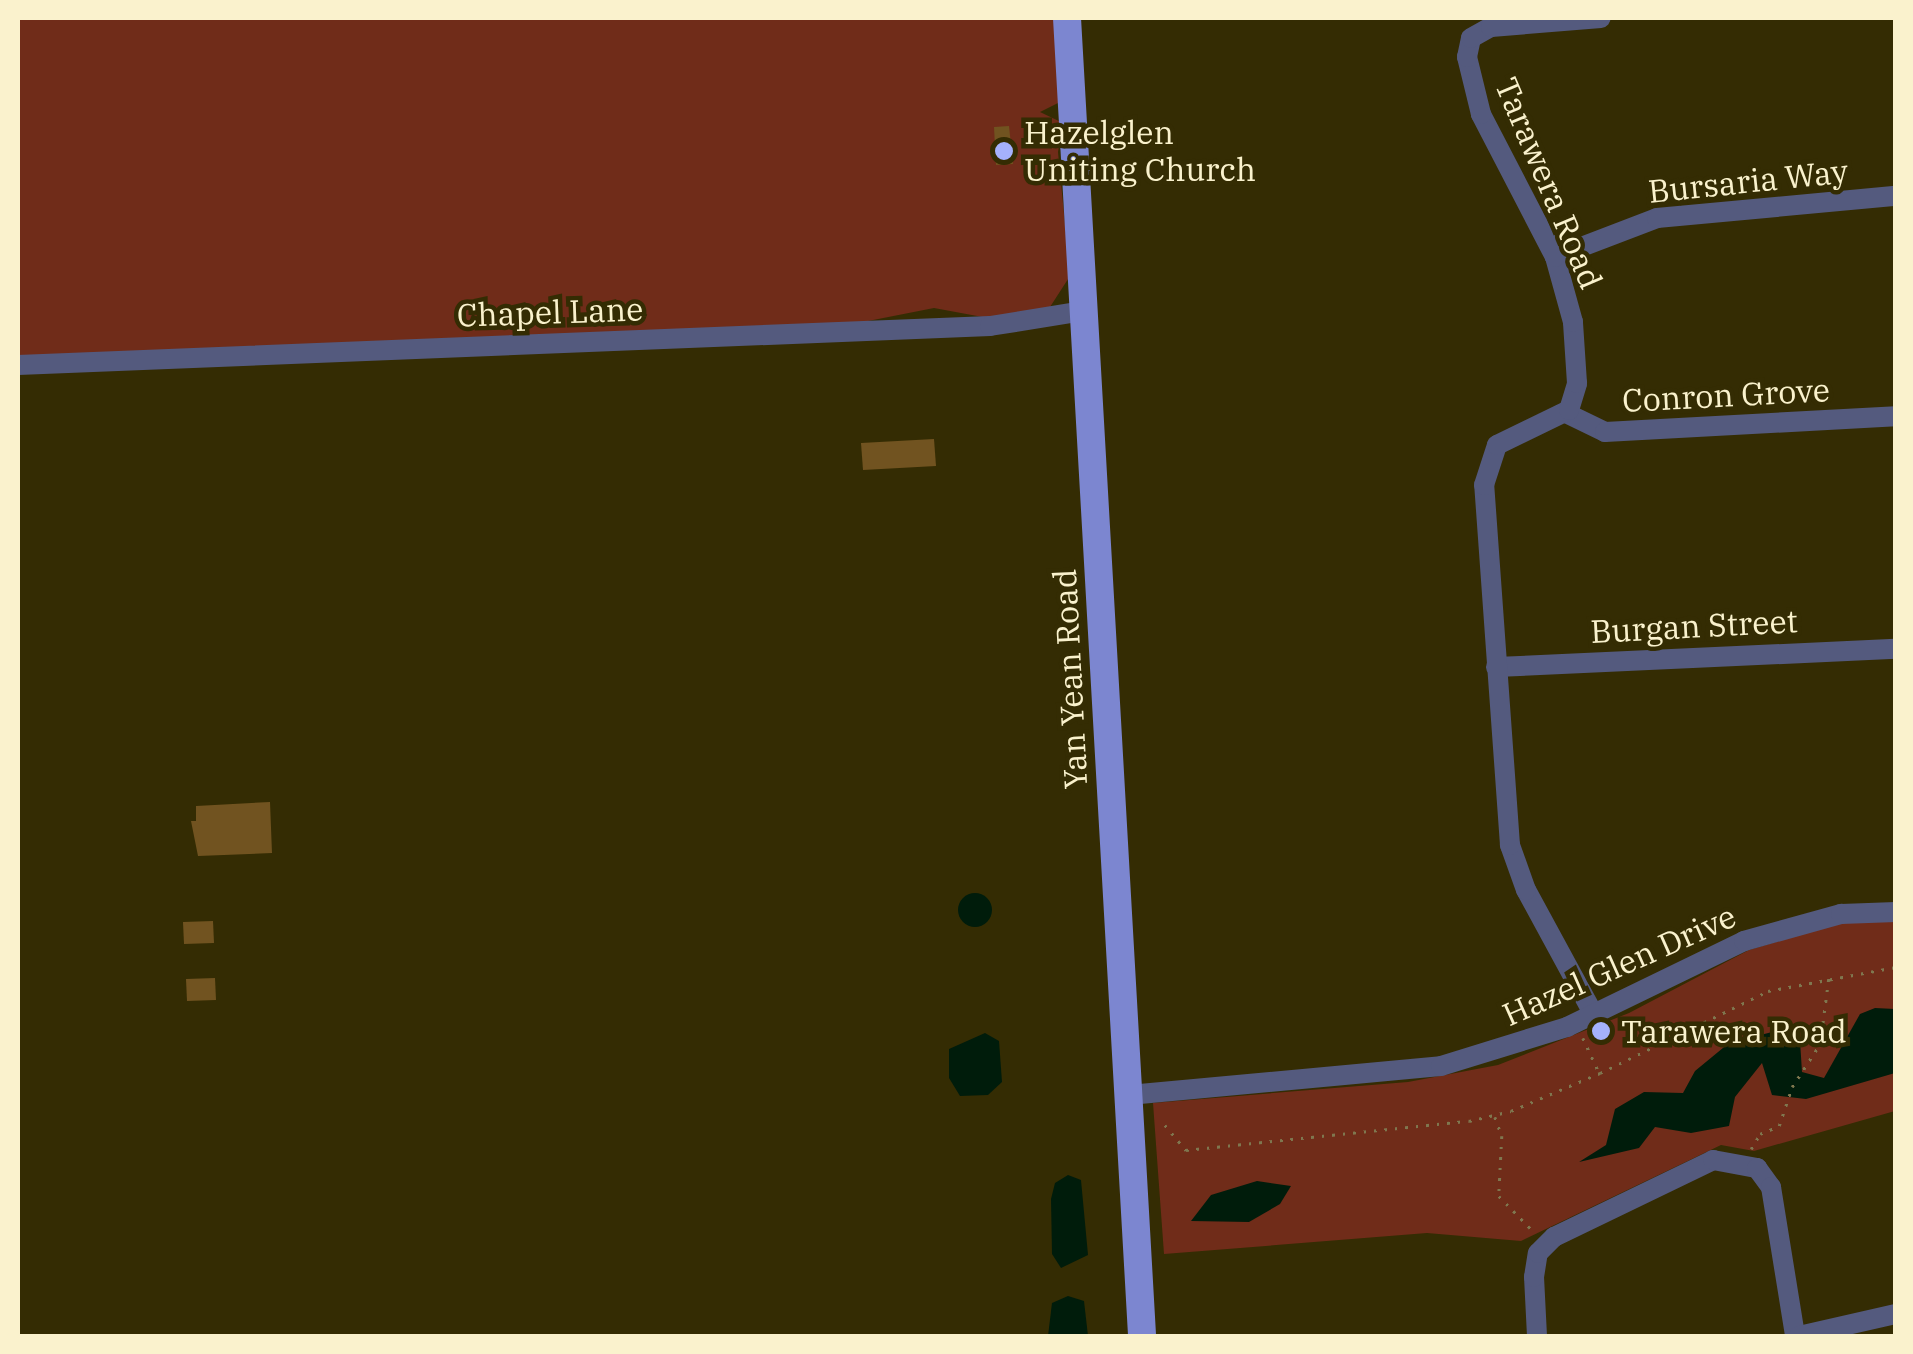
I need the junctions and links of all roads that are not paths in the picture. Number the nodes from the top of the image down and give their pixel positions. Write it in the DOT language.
graph roads {
  1 [pos="1068,18"];
  2 [pos="1601,18"];
  3 [pos="1896,196"];
  4 [pos="1555,257"];
  5 [pos="1084,310"];
  6 [pos="18,365"];
  7 [pos="1566,413"];
  8 [pos="1896,416"];
  9 [pos="1896,649"];
  10 [pos="1496,666"];
  11 [pos="1896,912"];
  12 [pos="1584,1019"];
  13 [pos="1128,1096"];
  14 [pos="1896,1314"];
  15 [pos="1142,1336"];
  16 [pos="1538,1336"];
  17 [pos="1797,1336"];
  1 -- 5 [label="main road, Yan Yean Road"];
  2 -- 4 [label="street, Tarawera Road"];
  3 -- 4 [label="street, Bursaria Way"];
  4 -- 7 [label="street, Tarawera Road"];
  5 -- 6 [label="street, Chapel Lane"];
  5 -- 13 [label="main road, Yan Yean Road"];
  7 -- 8 [label="street, Conron Grove"];
  7 -- 10 [label="street"];
  9 -- 10 [label="street, Burgan Street"];
  10 -- 12 [label="street"];
  11 -- 12 [label="street, Hazel Glen Drive"];
  12 -- 13 [label="street, Hazel Glen Drive"];
  13 -- 15 [label="main road, Yan Yean Road"];
  14 -- 17 [label="street"];
  16 -- 17 [label="street"];
}
